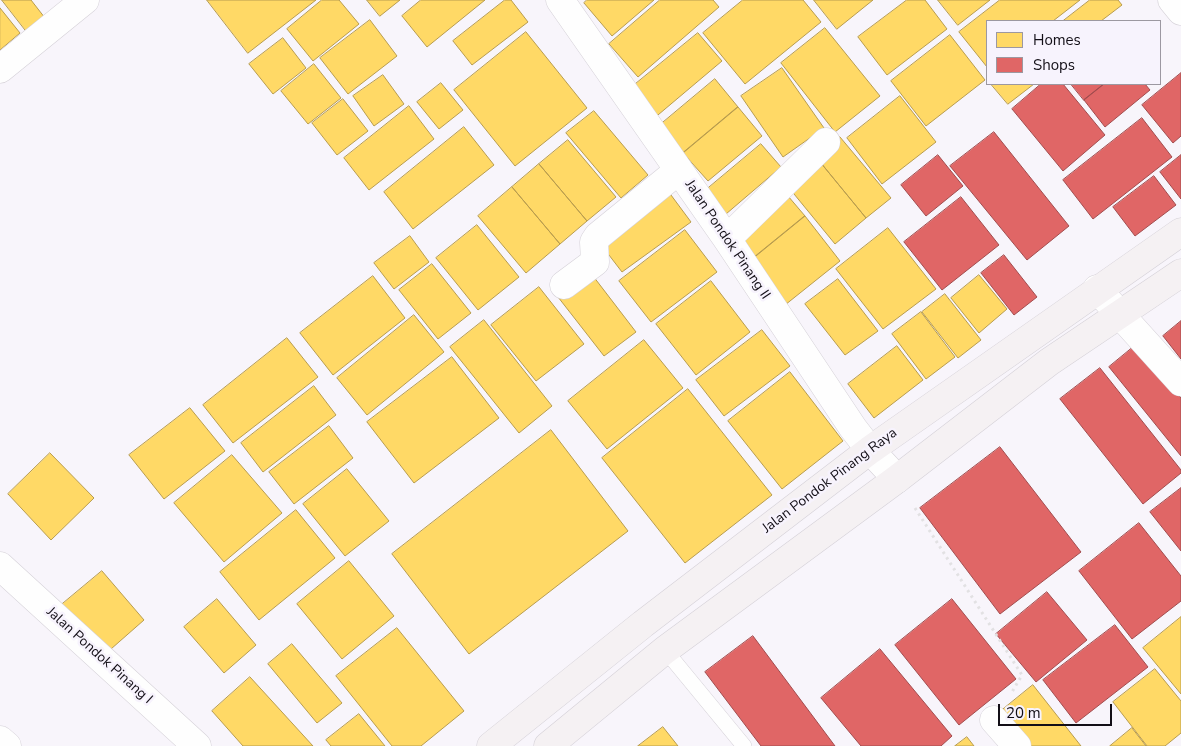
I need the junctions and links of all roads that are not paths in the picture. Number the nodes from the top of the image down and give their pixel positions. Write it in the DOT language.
graph roads {
  1 [pos="85,0"];
  2 [pos="560,0"];
  3 [pos="1172,0"];
  4 [pos="1181,11"];
  5 [pos="0,69"];
  6 [pos="826,142"];
  7 [pos="678,170"];
  8 [pos="1181,232"];
  9 [pos="727,239"];
  10 [pos="1181,273"];
  11 [pos="564,285"];
  12 [pos="1097,289"];
  13 [pos="1121,314"];
  14 [pos="1181,382"];
  15 [pos="870,450"];
  16 [pos="897,478"];
  17 [pos="0,566"];
  18 [pos="665,650"];
  19 [pos="994,720"];
  20 [pos="0,740"];
  21 [pos="7,746"];
  22 [pos="197,746"];
  23 [pos="490,746"];
  24 [pos="548,746"];
  25 [pos="744,746"];
  26 [pos="1017,746"];
  1 -- 5 [label="street"];
  2 -- 7 [label="street, Jalan Pondok Pinang II"];
  3 -- 4 [label="street"];
  6 -- 9 [label="street"];
  7 -- 9 [label="street, Jalan Pondok Pinang II"];
  7 -- 11 [label="street"];
  8 -- 12 [label="main road, Jalan Pondok Pinang Raya"];
  9 -- 15 [label="street, Jalan Pondok Pinang II"];
  10 -- 13 [label="main road"];
  12 -- 13 [label="street"];
  12 -- 15 [label="main road, Jalan Pondok Pinang Raya"];
  13 -- 14 [label="street"];
  13 -- 16 [label="main road"];
  15 -- 16 [label="street, Jalan Pondok Pinang II"];
  15 -- 23 [label="main road, Jalan Pondok Pinang Raya"];
  16 -- 18 [label="main road"];
  17 -- 22 [label="street, Jalan Pondok Pinang I"];
  18 -- 24 [label="main road"];
  18 -- 25 [label="lane"];
  19 -- 26 [label="street"];
  20 -- 21 [label="street"];
}
